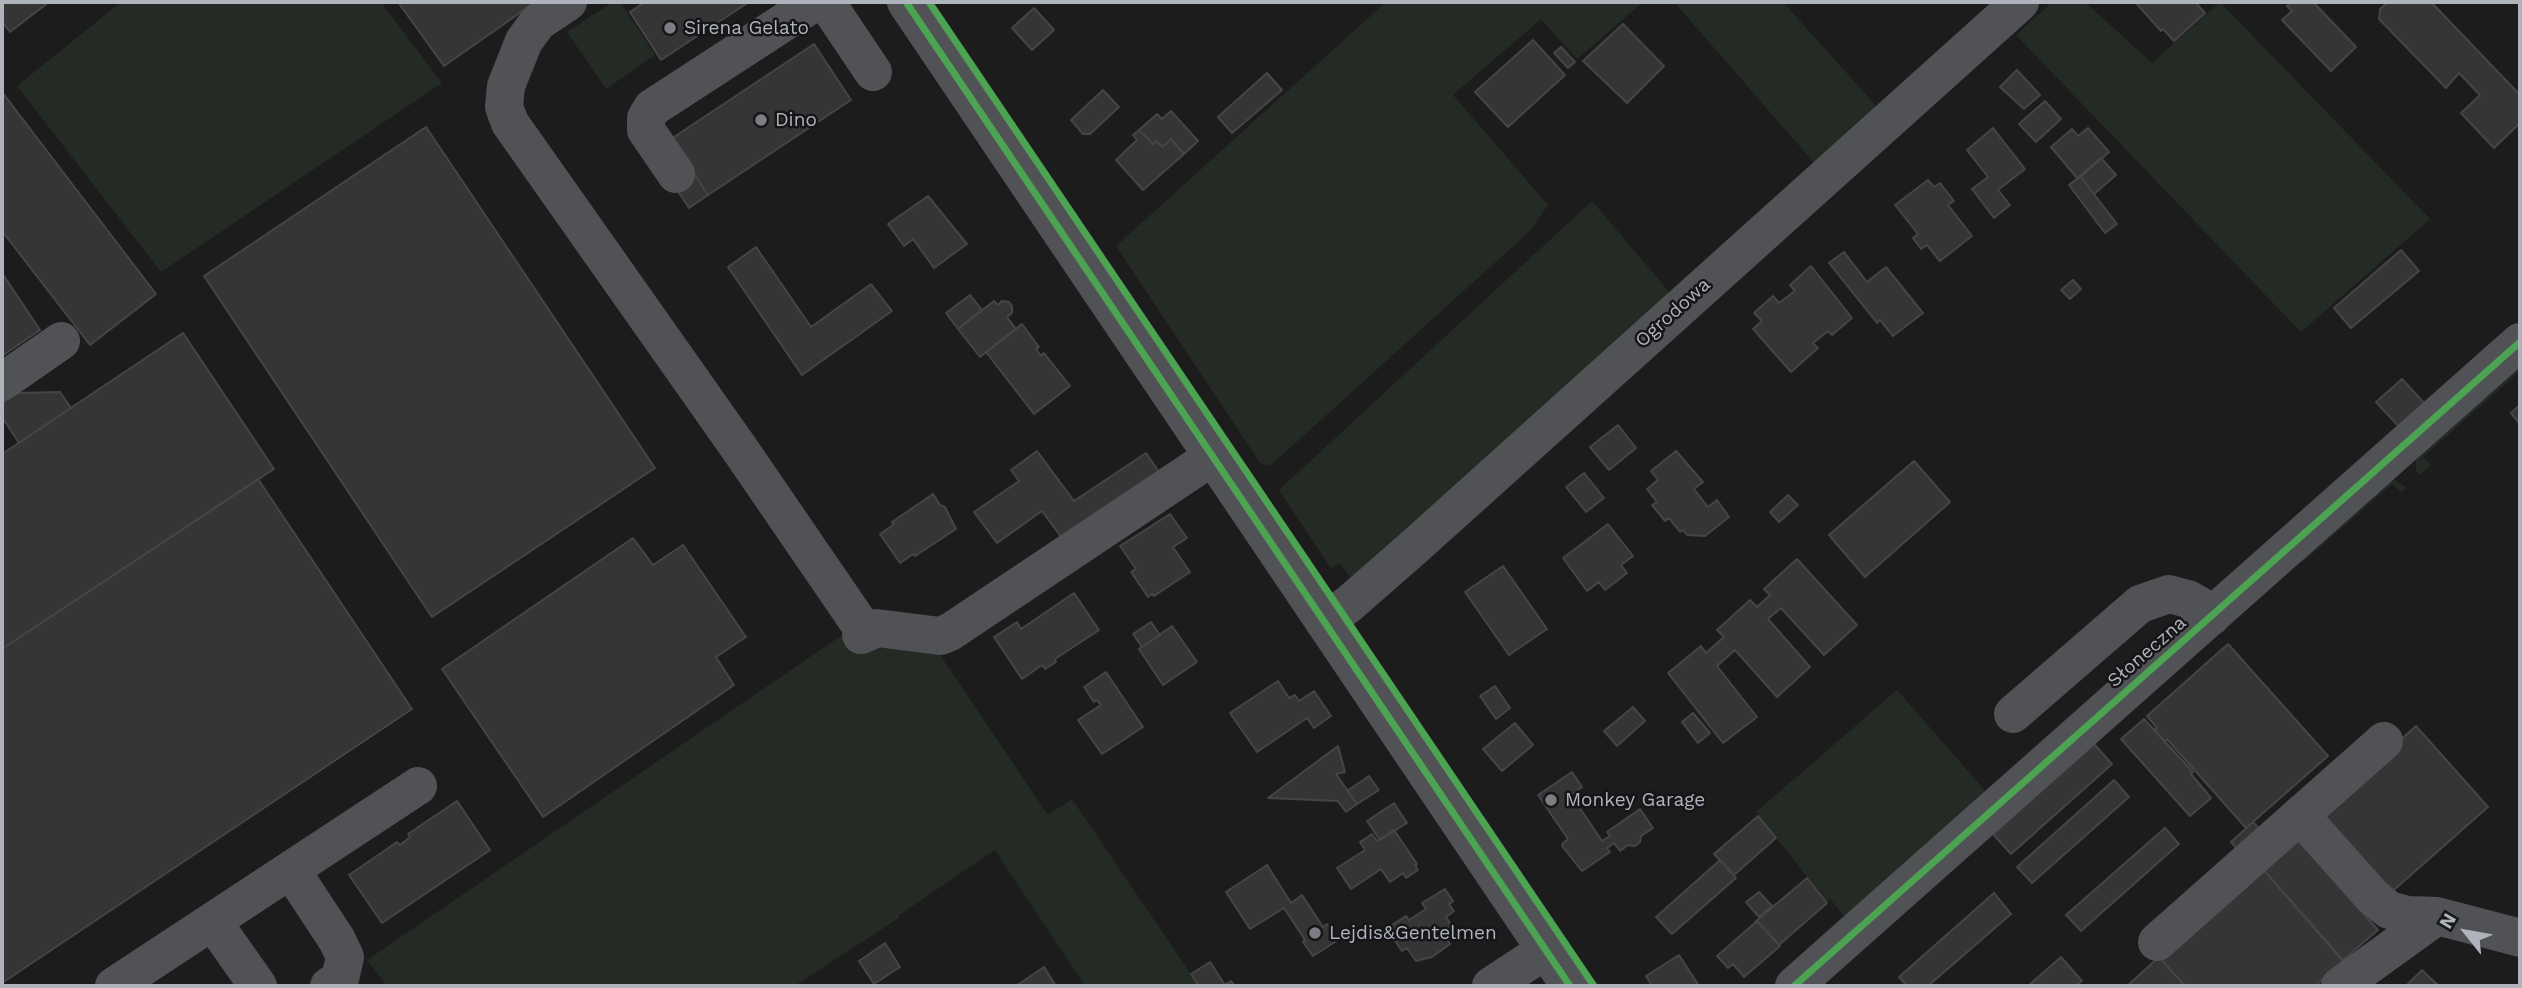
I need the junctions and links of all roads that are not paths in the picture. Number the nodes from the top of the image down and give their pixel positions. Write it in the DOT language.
graph roads {
  1 [pos="568,2"];
  2 [pos="815,2"];
  3 [pos="825,2"];
  4 [pos="906,2"];
  5 [pos="2020,2"];
  6 [pos="873,72"];
  7 [pos="676,174"];
  8 [pos="61,341"];
  9 [pos="2520,342"];
  10 [pos="2,382"];
  11 [pos="1212,457"];
  12 [pos="2211,617"];
  13 [pos="1324,622"];
  14 [pos="2013,714"];
  15 [pos="2384,741"];
  16 [pos="418,786"];
  17 [pos="2300,816"];
  18 [pos="291,870"];
  19 [pos="2437,916"];
  20 [pos="213,922"];
  21 [pos="2520,938"];
  22 [pos="2157,942"];
  23 [pos="1546,950"];
  24 [pos="134,981"];
  25 [pos="258,986"];
  26 [pos="330,986"];
  27 [pos="1492,986"];
  28 [pos="1570,986"];
  29 [pos="1794,986"];
  30 [pos="2340,986"];
  1 -- 11 [label="street"];
  2 -- 7 [label="street"];
  3 -- 6 [label="street"];
  4 -- 11 [label="street"];
  5 -- 13 [label="street, Ogrodowa"];
  8 -- 10 [label="street"];
  9 -- 12 [label="street, Słoneczna"];
  11 -- 13 [label="street"];
  12 -- 14 [label="street"];
  12 -- 29 [label="street, Słoneczna"];
  13 -- 23 [label="street"];
  15 -- 17 [label="street"];
  16 -- 18 [label="street"];
  17 -- 19 [label="street"];
  17 -- 22 [label="street"];
  18 -- 20 [label="street"];
  18 -- 26 [label="street"];
  19 -- 21 [label="street"];
  19 -- 30 [label="street"];
  20 -- 24 [label="street"];
  20 -- 25 [label="street"];
  23 -- 27 [label="street"];
  23 -- 28 [label="street"];
}
